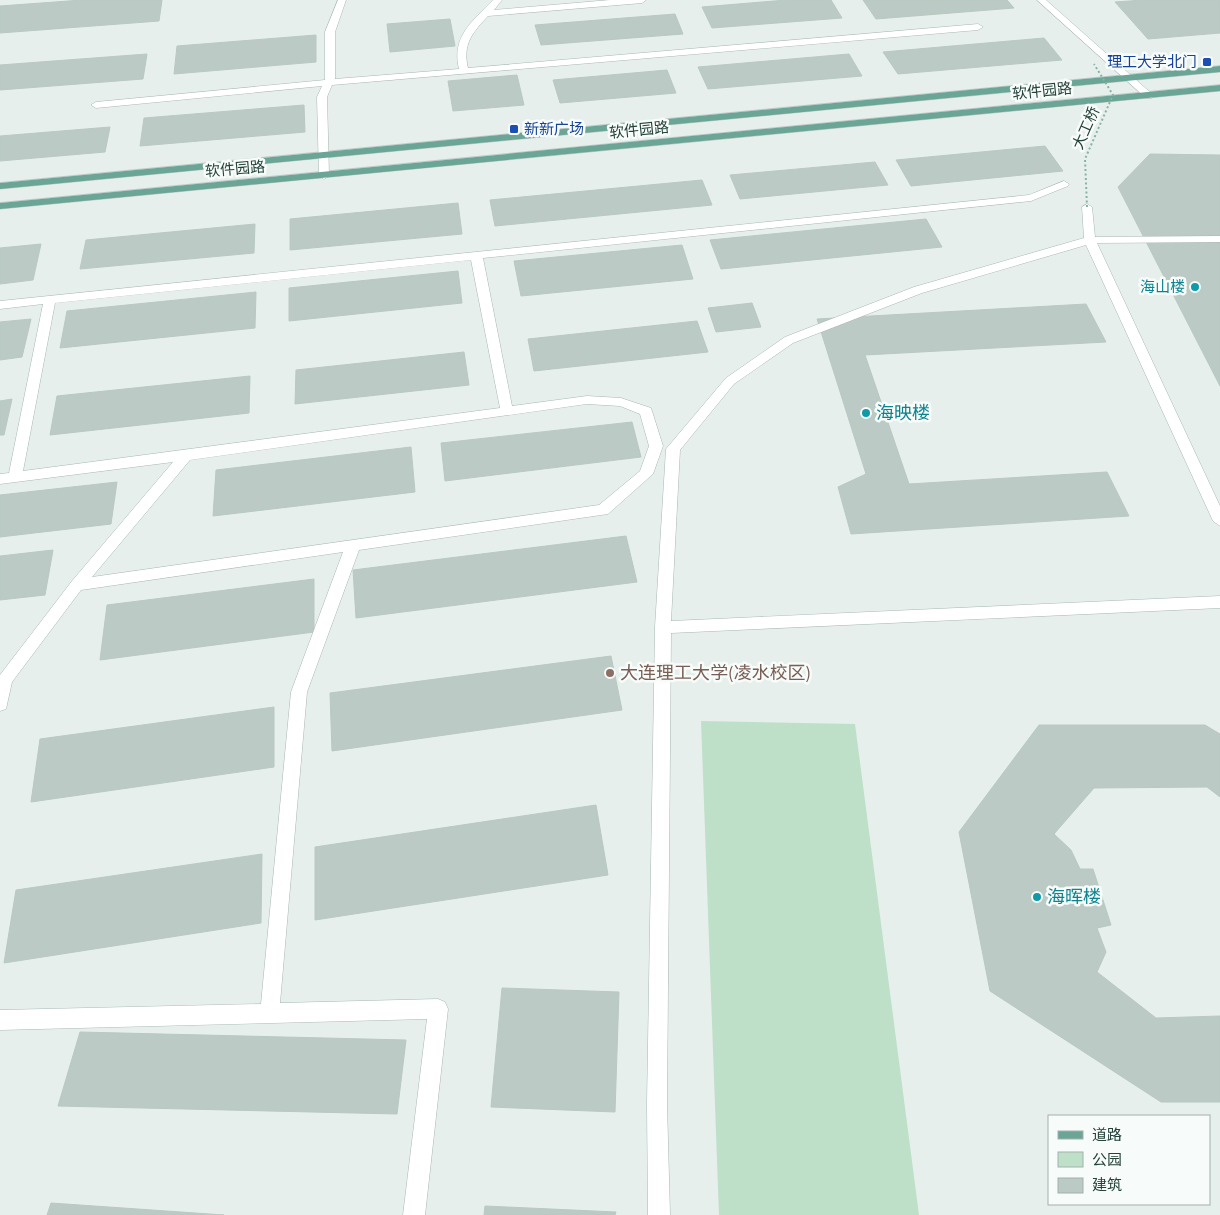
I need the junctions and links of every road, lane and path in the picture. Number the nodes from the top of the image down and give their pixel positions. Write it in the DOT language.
graph roads {
  1 [pos="342,0"];
  2 [pos="498,0"];
  3 [pos="642,0"];
  4 [pos="1041,0"];
  5 [pos="486,13"];
  6 [pos="978,27"];
  7 [pos="1094,64"];
  8 [pos="1220,69"];
  9 [pos="464,71"];
  10 [pos="1129,78"];
  11 [pos="329,82"];
  12 [pos="1220,88"];
  13 [pos="1148,96"];
  14 [pos="96,105"];
  15 [pos="324,155"];
  16 [pos="324,176"];
  17 [pos="1064,184"];
  18 [pos="0,186"];
  19 [pos="0,206"];
  20 [pos="1087,207"];
  21 [pos="1220,239"];
  22 [pos="1090,240"];
  23 [pos="476,254"];
  24 [pos="50,299"];
  25 [pos="0,305"];
  26 [pos="507,411"];
  27 [pos="186,456"];
  28 [pos="15,477"];
  29 [pos="0,479"];
  30 [pos="1220,521"];
  31 [pos="353,546"];
  32 [pos="77,584"];
  33 [pos="1220,602"];
  34 [pos="663,627"];
  35 [pos="0,704"];
  36 [pos="270,1013"];
  37 [pos="0,1020"];
  38 [pos="414,1215"];
  39 [pos="659,1215"];
  1 -- 11 [label="street"];
  2 -- 5 [label="street"];
  3 -- 5 [label="street"];
  4 -- 10 [label="street"];
  5 -- 9 [label="street"];
  6 -- 9 [label="street"];
  7 -- 20 [label="path, 大工桥, bridge"];
  8 -- 10 [label="main road, 软件园路"];
  9 -- 11 [label="street"];
  10 -- 13 [label="street"];
  10 -- 15 [label="main road, 软件园路"];
  11 -- 14 [label="street"];
  11 -- 15 [label="street"];
  12 -- 13 [label="main road, 软件园路"];
  13 -- 16 [label="main road, 软件园路"];
  15 -- 16 [label="street"];
  15 -- 18 [label="main road, 软件园路"];
  16 -- 19 [label="main road, 软件园路"];
  17 -- 23 [label="street"];
  20 -- 22 [label="street"];
  21 -- 22 [label="street"];
  22 -- 30 [label="street"];
  22 -- 34 [label="street"];
  23 -- 24 [label="street"];
  23 -- 26 [label="street"];
  24 -- 25 [label="street"];
  24 -- 28 [label="street"];
  26 -- 27 [label="street"];
  26 -- 31 [label="street"];
  27 -- 28 [label="street"];
  27 -- 32 [label="street"];
  28 -- 29 [label="street"];
  31 -- 32 [label="street"];
  31 -- 36 [label="street"];
  32 -- 35 [label="street"];
  33 -- 34 [label="street"];
  34 -- 39 [label="street"];
  36 -- 37 [label="street"];
  36 -- 38 [label="street"];
}
